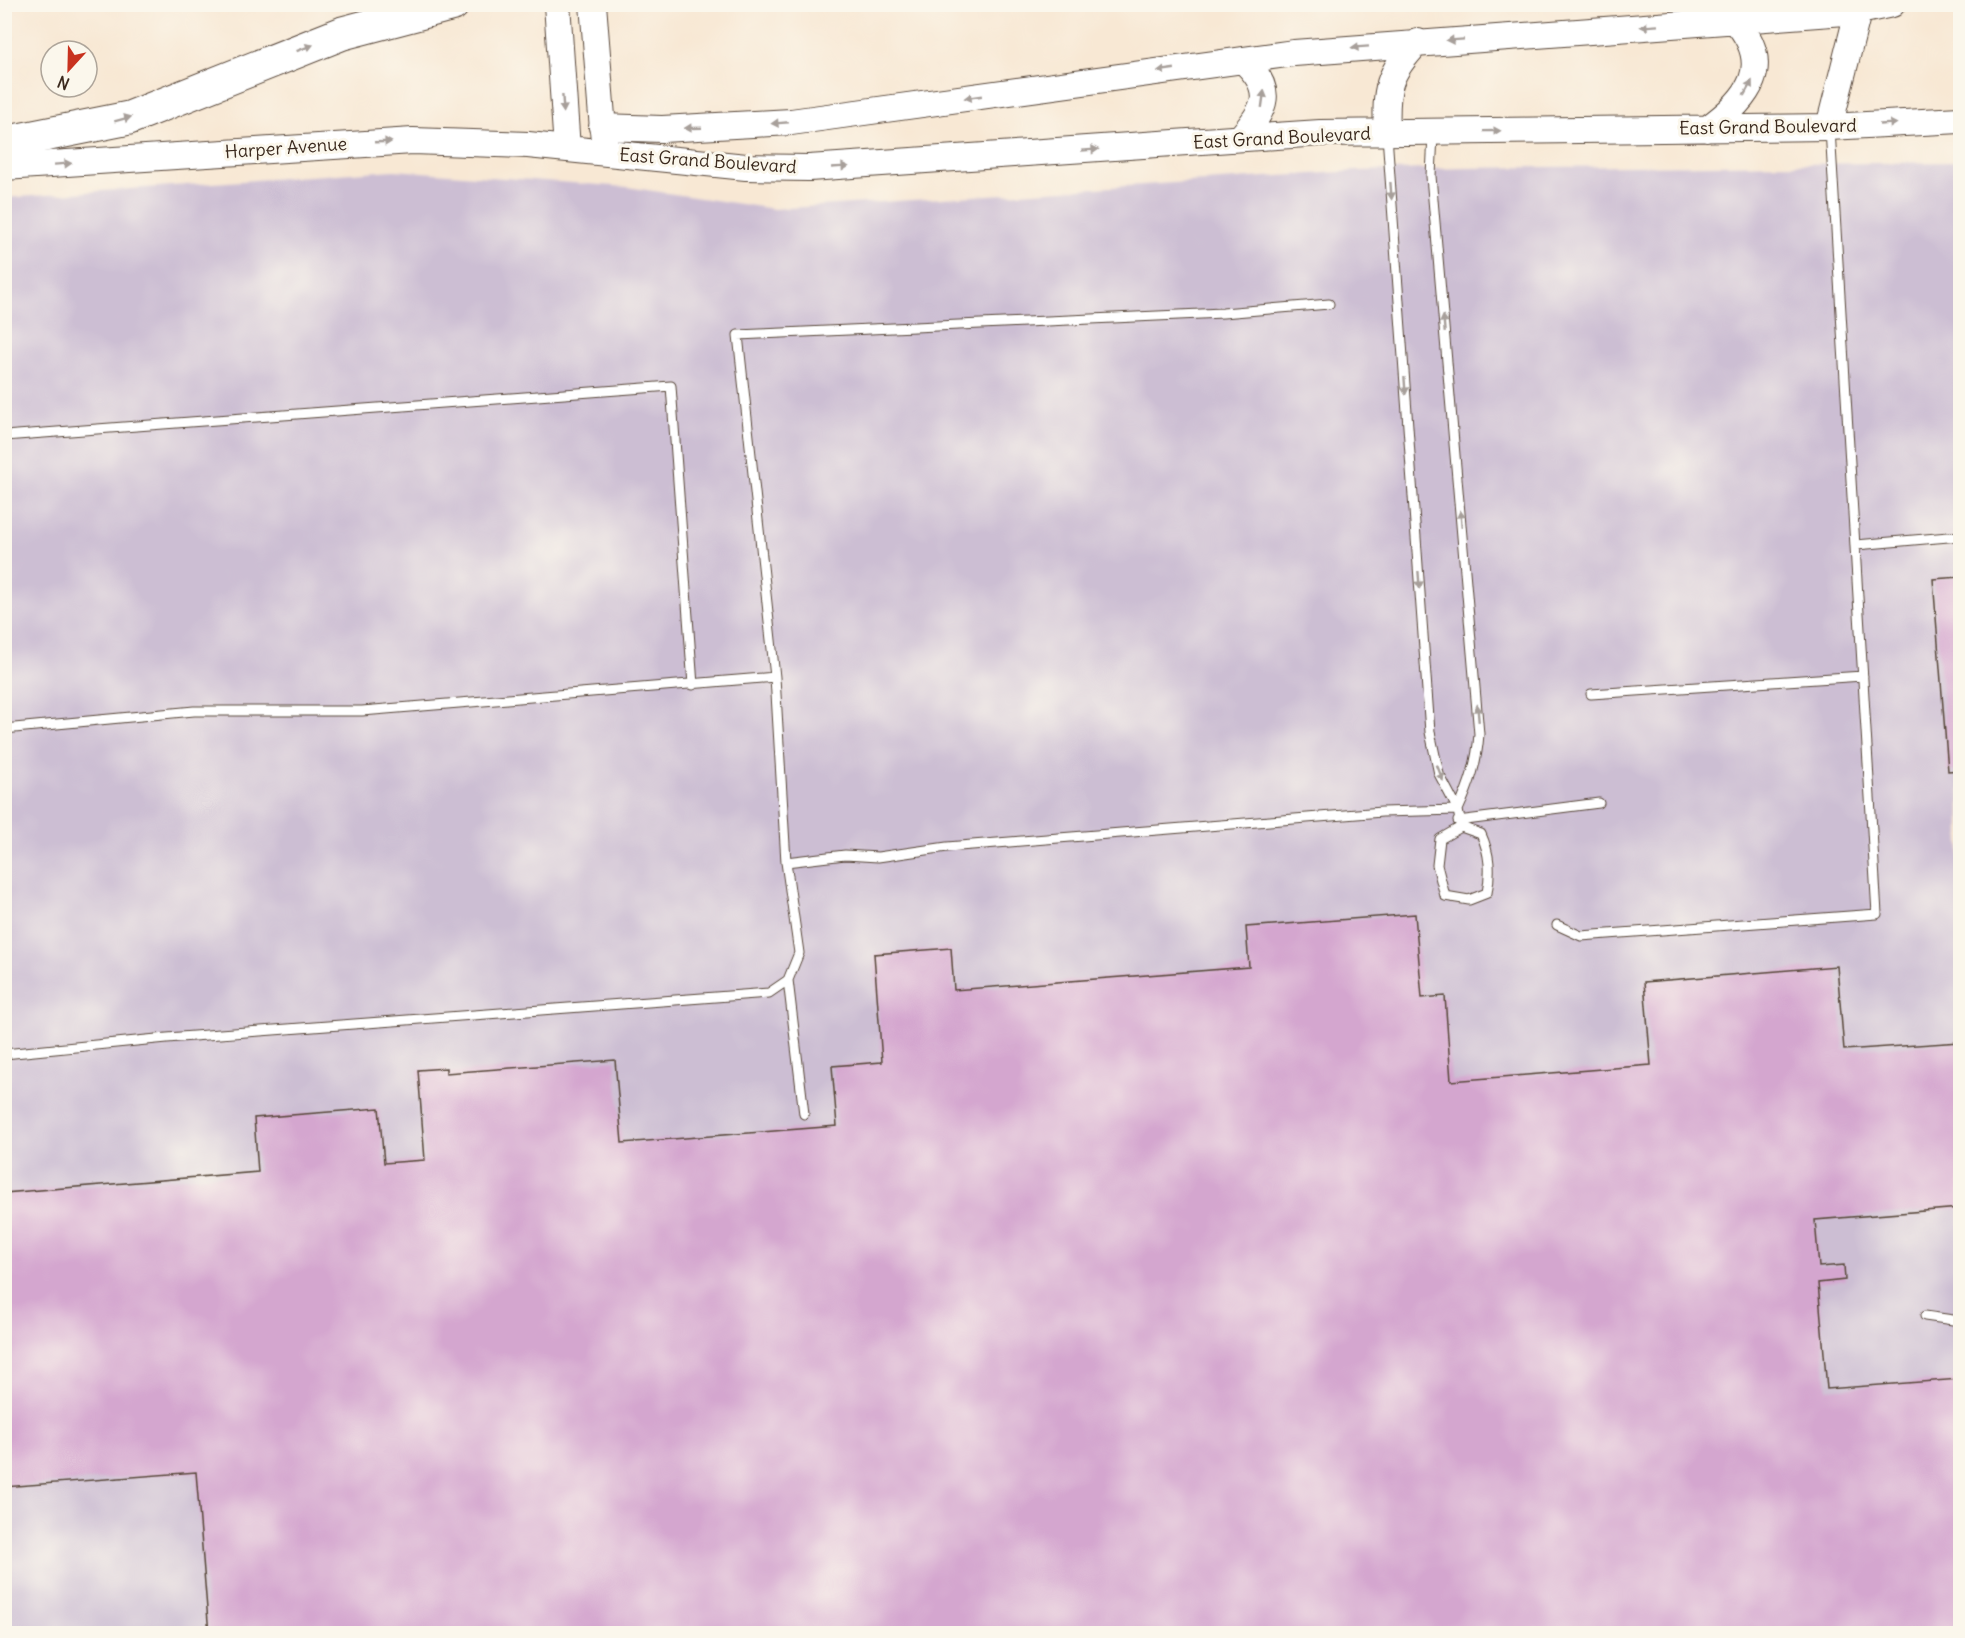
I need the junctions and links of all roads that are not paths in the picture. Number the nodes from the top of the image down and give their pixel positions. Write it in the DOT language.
graph roads {
  1 [pos="453,4"];
  2 [pos="556,4"];
  3 [pos="593,4"];
  4 [pos="1892,4"];
  5 [pos="1859,8"];
  6 [pos="1735,20"];
  7 [pos="1418,42"];
  8 [pos="1243,60"];
  9 [pos="1960,120"];
  10 [pos="602,127"];
  11 [pos="1829,127"];
  12 [pos="1707,129"];
  13 [pos="1434,132"];
  14 [pos="1387,133"];
  15 [pos="1240,138"];
  16 [pos="4,143"];
  17 [pos="567,149"];
  18 [pos="606,153"];
  19 [pos="4,167"];
  20 [pos="1329,304"];
  21 [pos="4,436"];
  22 [pos="1960,536"];
  23 [pos="1856,545"];
  24 [pos="1863,676"];
  25 [pos="775,677"];
  26 [pos="693,685"];
  27 [pos="1591,694"];
  28 [pos="4,729"];
  29 [pos="1599,803"];
  30 [pos="1458,810"];
  31 [pos="1460,824"];
  32 [pos="786,862"];
  33 [pos="1557,925"];
  34 [pos="788,981"];
  35 [pos="4,1054"];
  36 [pos="804,1114"];
  37 [pos="1925,1316"];
  38 [pos="1960,1321"];
  16 -- 1 [label="highway, one-way"];
  2 -- 17 [label="main road, one-way"];
  3 -- 10 [label="main road, East Grand Boulevard"];
  4 -- 5 [label="main road, East Grand Boulevard"];
  5 -- 6 [label="main road, East Grand Boulevard"];
  5 -- 11 [label="main road"];
  6 -- 7 [label="main road, East Grand Boulevard, one-way"];
  12 -- 6 [label="main road, one-way"];
  7 -- 8 [label="main road, East Grand Boulevard, one-way"];
  7 -- 14 [label="main road"];
  8 -- 10 [label="main road, East Grand Boulevard, one-way"];
  15 -- 8 [label="main road, one-way"];
  11 -- 9 [label="main road, East Grand Boulevard, one-way"];
  10 -- 18 [label="main road, East Grand Boulevard"];
  11 -- 12 [label="main road, East Grand Boulevard"];
  11 -- 23 [label="lane"];
  13 -- 12 [label="main road, East Grand Boulevard, one-way"];
  13 -- 14 [label="main road, East Grand Boulevard"];
  30 -- 13 [label="lane, one-way"];
  14 -- 15 [label="main road, East Grand Boulevard"];
  14 -- 30 [label="lane, one-way"];
  18 -- 15 [label="main road, East Grand Boulevard, one-way"];
  17 -- 18 [label="main road, East Grand Boulevard"];
  19 -- 17 [label="main road, Harper Avenue, one-way"];
  20 -- 25 [label="lane"];
  21 -- 26 [label="lane"];
  22 -- 23 [label="lane"];
  23 -- 24 [label="lane"];
  24 -- 27 [label="lane"];
  24 -- 33 [label="lane"];
  25 -- 26 [label="lane"];
  25 -- 32 [label="lane"];
  26 -- 28 [label="lane"];
  29 -- 31 [label="lane"];
  30 -- 31 [label="lane"];
  30 -- 32 [label="lane"];
  31 -- 31 [label="lane"];
  32 -- 34 [label="lane"];
  34 -- 35 [label="lane"];
  34 -- 36 [label="lane"];
  37 -- 38 [label="lane"];
}
